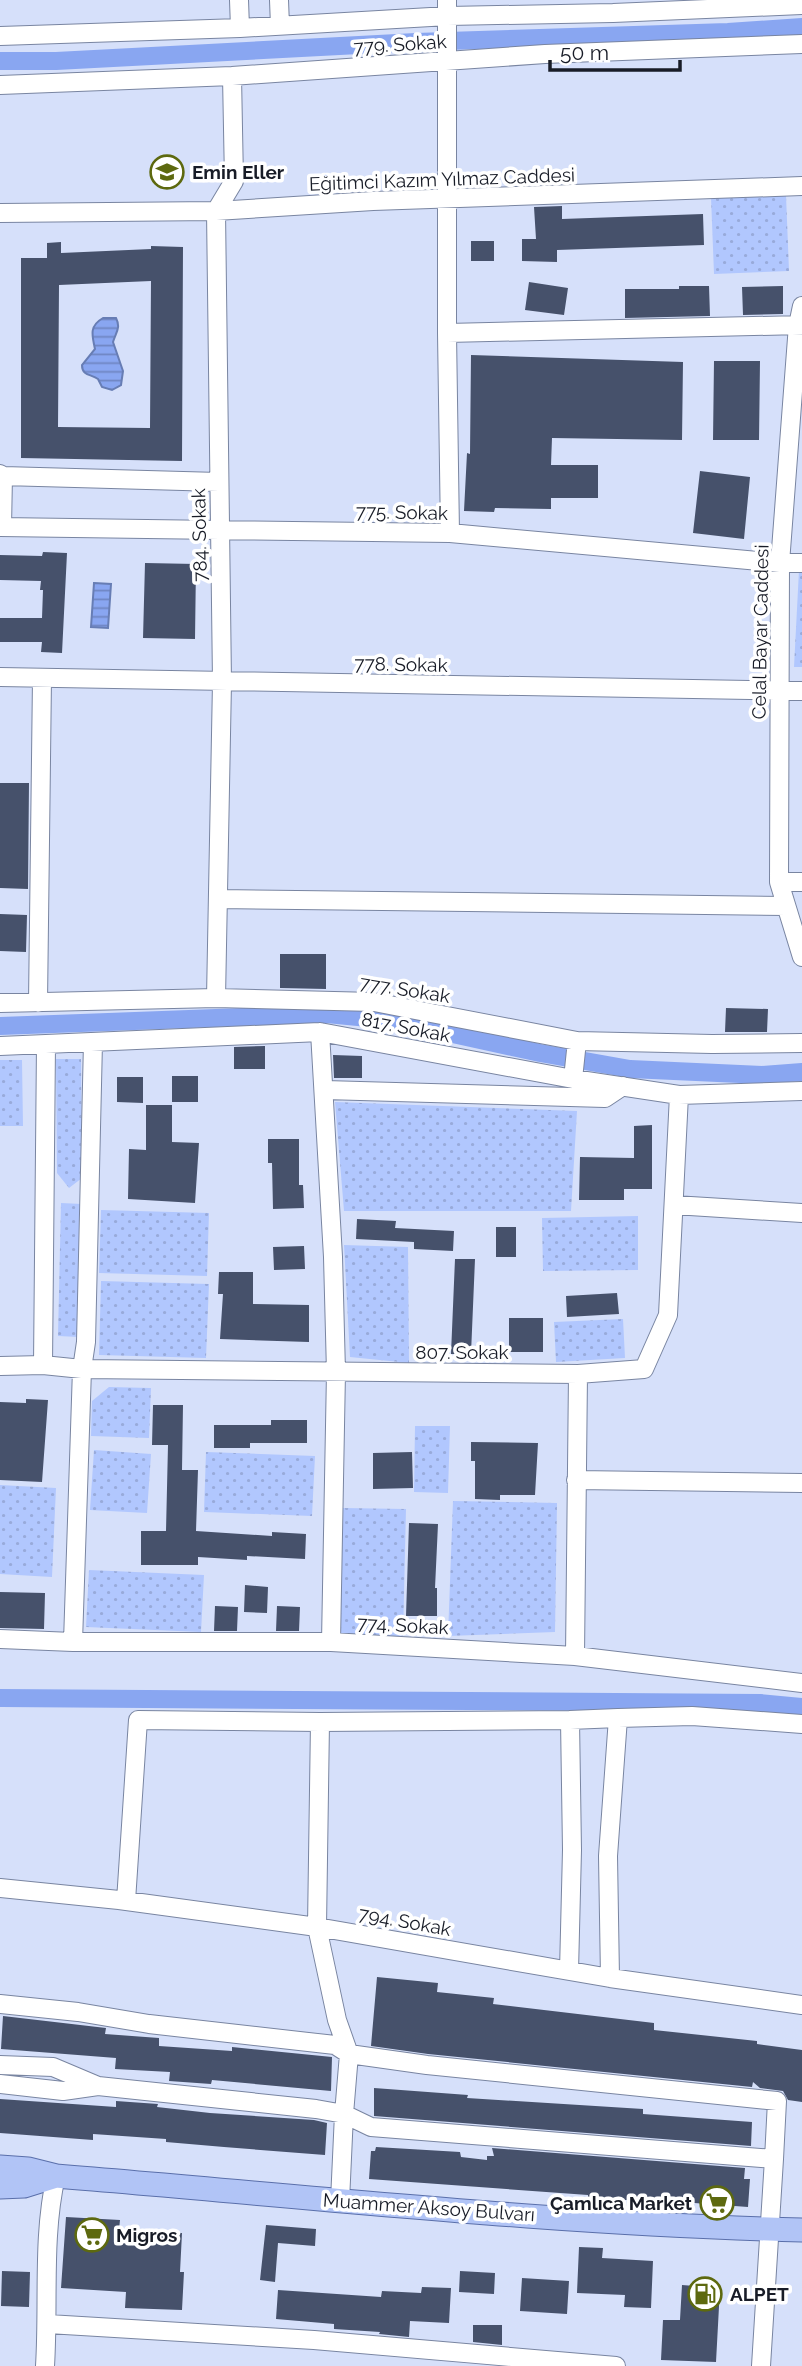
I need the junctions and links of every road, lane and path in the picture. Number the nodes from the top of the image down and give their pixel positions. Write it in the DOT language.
graph roads {
  1 [pos="239,0"];
  2 [pos="279,0"];
  3 [pos="802,5"];
  4 [pos="614,7"];
  5 [pos="448,8"];
  6 [pos="280,26"];
  7 [pos="240,28"];
  8 [pos="0,36"];
  9 [pos="802,44"];
  10 [pos="448,61"];
  11 [pos="232,76"];
  12 [pos="0,85"];
  13 [pos="802,186"];
  14 [pos="448,199"];
  15 [pos="216,211"];
  16 [pos="0,213"];
  17 [pos="802,306"];
  18 [pos="800,325"];
  19 [pos="447,333"];
  20 [pos="1,475"];
  21 [pos="219,482"];
  22 [pos="1,527"];
  23 [pos="220,530"];
  24 [pos="450,533"];
  25 [pos="780,563"];
  26 [pos="802,563"];
  27 [pos="0,677"];
  28 [pos="42,678"];
  29 [pos="222,682"];
  30 [pos="780,691"];
  31 [pos="802,691"];
  32 [pos="779,882"];
  33 [pos="802,882"];
  34 [pos="218,899"];
  35 [pos="786,906"];
  36 [pos="802,957"];
  37 [pos="216,998"];
  38 [pos="0,1003"];
  39 [pos="38,1003"];
  40 [pos="320,1032"];
  41 [pos="577,1041"];
  42 [pos="93,1042"];
  43 [pos="802,1043"];
  44 [pos="46,1044"];
  45 [pos="0,1046"];
  46 [pos="573,1079"];
  47 [pos="623,1086"];
  48 [pos="325,1090"];
  49 [pos="802,1091"];
  50 [pos="679,1095"];
  51 [pos="674,1205"];
  52 [pos="802,1213"];
  53 [pos="43,1365"];
  54 [pos="0,1366"];
  55 [pos="82,1369"];
  56 [pos="336,1372"];
  57 [pos="578,1374"];
  58 [pos="576,1480"];
  59 [pos="802,1483"];
  60 [pos="0,1639"];
  61 [pos="73,1642"];
  62 [pos="331,1642"];
  63 [pos="575,1656"];
  64 [pos="802,1683"];
  65 [pos="618,1718"];
  66 [pos="570,1720"];
  67 [pos="320,1722"];
  68 [pos="802,1724"];
  69 [pos="0,1888"];
  70 [pos="126,1901"];
  71 [pos="317,1927"];
  72 [pos="569,1971"];
  73 [pos="610,1978"];
  74 [pos="0,2004"];
  75 [pos="802,2005"];
  76 [pos="349,2054"];
  77 [pos="0,2065"];
  78 [pos="0,2084"];
  79 [pos="98,2086"];
  80 [pos="344,2114"];
  81 [pos="774,2159"];
  82 [pos="0,2167"];
  83 [pos="56,2176"];
  84 [pos="0,2187"];
  85 [pos="340,2201"];
  86 [pos="770,2229"];
  87 [pos="802,2230"];
  88 [pos="48,2324"];
  89 [pos="45,2366"];
  90 [pos="616,2366"];
  91 [pos="761,2366"];
  1 -- 7 [label="street"];
  2 -- 6 [label="street"];
  3 -- 4 [label="street"];
  4 -- 5 [label="street"];
  5 -- 6 [label="street"];
  5 -- 10 [label="street"];
  6 -- 7 [label="street"];
  7 -- 8 [label="street"];
  9 -- 10 [label="street, 779. Sokak"];
  10 -- 11 [label="street, 779. Sokak"];
  10 -- 14 [label="street"];
  11 -- 12 [label="street, 779. Sokak"];
  11 -- 15 [label="street"];
  13 -- 14 [label="street, Eğitimci Kazım Yılmaz Caddesi"];
  14 -- 15 [label="street, Eğitimci Kazım Yılmaz Caddesi"];
  14 -- 19 [label="street"];
  15 -- 16 [label="street, Eğitimci Kazım Yılmaz Caddesi"];
  15 -- 21 [label="street, 784. Sokak"];
  17 -- 18 [label="street, Celal Bayar Caddesi"];
  18 -- 19 [label="street"];
  18 -- 25 [label="street, Celal Bayar Caddesi"];
  19 -- 24 [label="street"];
  20 -- 21 [label="street"];
  20 -- 22 [label="street"];
  21 -- 23 [label="street, 784. Sokak"];
  22 -- 23 [label="street, 775. Sokak"];
  23 -- 24 [label="street, 775. Sokak"];
  23 -- 29 [label="street, 784. Sokak"];
  24 -- 25 [label="street, 775. Sokak"];
  25 -- 26 [label="street, 775. Sokak"];
  25 -- 30 [label="street, Celal Bayar Caddesi"];
  27 -- 28 [label="street, 778. Sokak"];
  28 -- 29 [label="street, 778. Sokak"];
  28 -- 39 [label="street"];
  29 -- 30 [label="street, 778. Sokak"];
  29 -- 34 [label="street, 784. Sokak"];
  30 -- 31 [label="street, 778. Sokak"];
  30 -- 32 [label="street, Celal Bayar Caddesi"];
  32 -- 33 [label="street"];
  32 -- 35 [label="street, Celal Bayar Caddesi"];
  34 -- 35 [label="street"];
  34 -- 37 [label="street, 784. Sokak"];
  35 -- 36 [label="street, Celal Bayar Caddesi"];
  37 -- 39 [label="street, 777. Sokak"];
  37 -- 41 [label="street, 777. Sokak"];
  38 -- 39 [label="street, 777. Sokak"];
  40 -- 42 [label="street, 817. Sokak"];
  40 -- 46 [label="street, 817. Sokak"];
  40 -- 48 [label="street"];
  41 -- 43 [label="street, 777. Sokak"];
  41 -- 46 [label="street"];
  42 -- 44 [label="street, 817. Sokak"];
  42 -- 55 [label="street"];
  44 -- 45 [label="street, 817. Sokak"];
  44 -- 53 [label="street"];
  46 -- 47 [label="street, 817. Sokak"];
  47 -- 48 [label="street"];
  47 -- 50 [label="street, 817. Sokak"];
  48 -- 56 [label="street"];
  49 -- 50 [label="street, 817. Sokak"];
  50 -- 51 [label="street, 807. Sokak"];
  51 -- 52 [label="street"];
  51 -- 57 [label="street, 807. Sokak"];
  53 -- 54 [label="street, 807. Sokak"];
  53 -- 55 [label="street, 807. Sokak"];
  55 -- 56 [label="street, 807. Sokak"];
  55 -- 61 [label="street"];
  56 -- 57 [label="street, 807. Sokak"];
  56 -- 62 [label="street"];
  57 -- 58 [label="street"];
  58 -- 59 [label="street"];
  58 -- 63 [label="street"];
  60 -- 61 [label="street, 774. Sokak"];
  61 -- 62 [label="street, 774. Sokak"];
  62 -- 63 [label="street, 774. Sokak"];
  63 -- 64 [label="street, 774. Sokak"];
  65 -- 66 [label="street"];
  65 -- 68 [label="street"];
  65 -- 73 [label="street"];
  66 -- 67 [label="street"];
  66 -- 72 [label="street"];
  67 -- 70 [label="street"];
  67 -- 71 [label="street"];
  69 -- 70 [label="street, 794. Sokak"];
  70 -- 71 [label="street, 794. Sokak"];
  71 -- 72 [label="street, 794. Sokak"];
  71 -- 76 [label="street"];
  72 -- 73 [label="street, 794. Sokak"];
  73 -- 75 [label="street, 794. Sokak"];
  74 -- 76 [label="street"];
  76 -- 80 [label="street"];
  76 -- 81 [label="street"];
  77 -- 79 [label="street"];
  78 -- 79 [label="street"];
  79 -- 80 [label="street"];
  80 -- 81 [label="street"];
  80 -- 85 [label="street"];
  81 -- 86 [label="street"];
  82 -- 83 [label="main road, Muammer Aksoy Bulvarı"];
  83 -- 84 [label="main road, Muammer Aksoy Bulvarı"];
  83 -- 85 [label="main road, Muammer Aksoy Bulvarı"];
  83 -- 88 [label="street"];
  85 -- 86 [label="main road, Muammer Aksoy Bulvarı"];
  86 -- 87 [label="main road, Muammer Aksoy Bulvarı"];
  86 -- 91 [label="street"];
  88 -- 89 [label="street"];
  88 -- 90 [label="street"];
}
